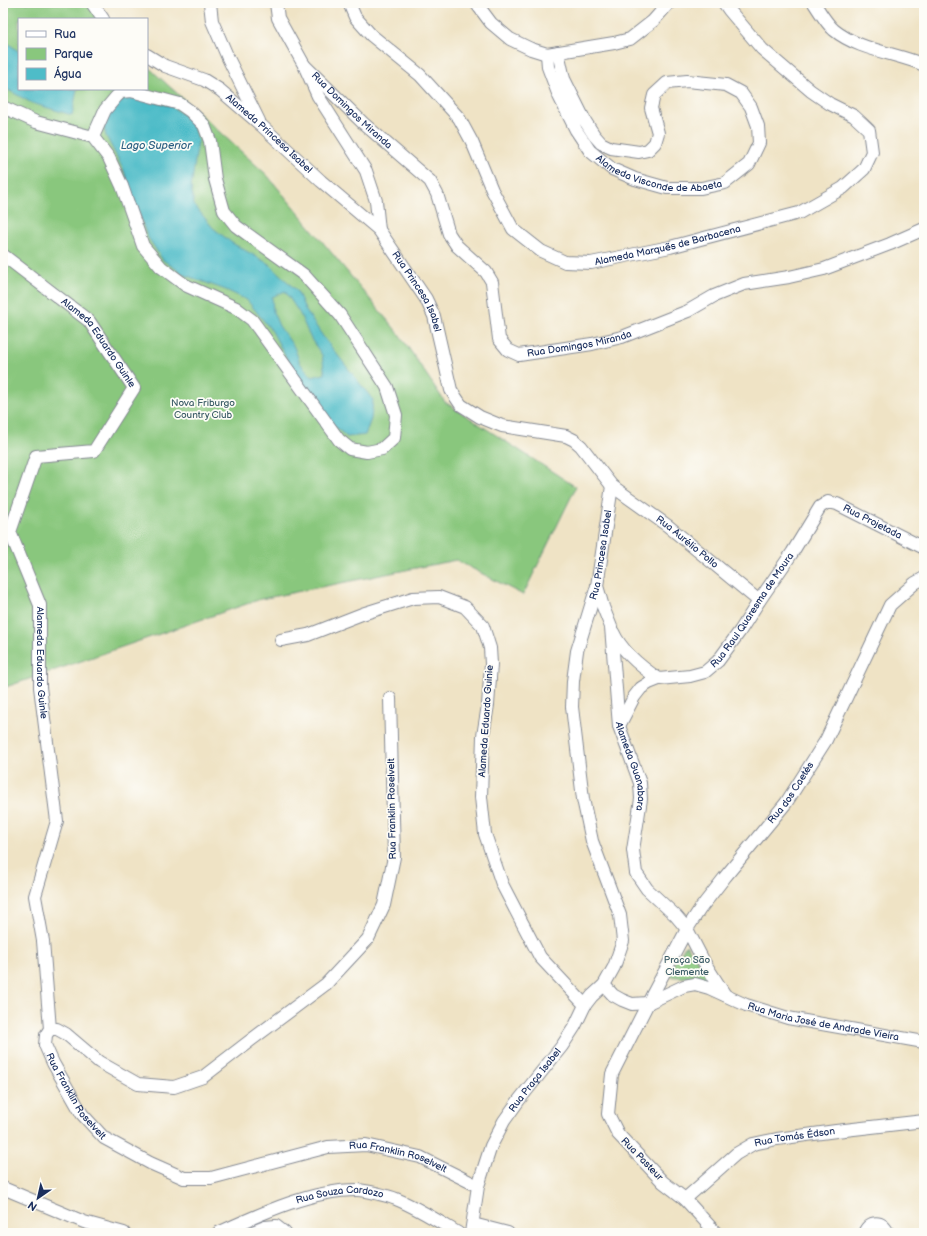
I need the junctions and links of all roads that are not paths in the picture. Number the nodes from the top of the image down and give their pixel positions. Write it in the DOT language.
graph roads {
  1 [pos="92,3"];
  2 [pos="210,3"];
  3 [pos="276,3"];
  4 [pos="349,3"];
  5 [pos="476,3"];
  6 [pos="669,3"];
  7 [pos="724,3"];
  8 [pos="814,3"];
  9 [pos="102,18"];
  10 [pos="553,53"];
  11 [pos="148,56"];
  12 [pos="304,65"];
  13 [pos="924,66"];
  14 [pos="3,107"];
  15 [pos="262,126"];
  16 [pos="93,137"];
  17 [pos="924,229"];
  18 [pos="379,230"];
  19 [pos="3,255"];
  20 [pos="612,486"];
  21 [pos="820,507"];
  22 [pos="924,548"];
  23 [pos="924,578"];
  24 [pos="597,586"];
  25 [pos="759,601"];
  26 [pos="611,627"];
  27 [pos="281,640"];
  28 [pos="659,679"];
  29 [pos="390,698"];
  30 [pos="619,726"];
  31 [pos="687,929"];
  32 [pos="604,985"];
  33 [pos="725,995"];
  34 [pos="648,1003"];
  35 [pos="585,1006"];
  36 [pos="50,1029"];
  37 [pos="924,1042"];
  38 [pos="924,1122"];
  39 [pos="478,1186"];
  40 [pos="3,1188"];
  41 [pos="685,1198"];
  42 [pos="472,1228"];
  43 [pos="124,1233"];
  44 [pos="218,1233"];
  45 [pos="250,1233"];
  46 [pos="285,1233"];
  47 [pos="458,1233"];
  48 [pos="508,1233"];
  49 [pos="716,1233"];
  50 [pos="864,1233"];
  51 [pos="888,1233"];
  1 -- 9 [label="street"];
  2 -- 15 [label="street"];
  3 -- 12 [label="street"];
  4 -- 7 [label="street, Alameda Marquẽs de Barbacena"];
  5 -- 10 [label="street"];
  6 -- 10 [label="street"];
  8 -- 13 [label="street"];
  10 -- 10 [label="street, Alameda Visconde de Abaeta"];
  11 -- 15 [label="street, Alameda Princesa Isabel"];
  12 -- 17 [label="street, Rua Domingos Miranda"];
  12 -- 18 [label="street"];
  14 -- 16 [label="street"];
  15 -- 18 [label="street, Alameda Princesa Isabel"];
  16 -- 16 [label="street"];
  18 -- 20 [label="street, Rua Princesa Isabel"];
  19 -- 36 [label="street, Alameda Eduardo Guinle"];
  20 -- 24 [label="street, Rua Princesa Isabel"];
  20 -- 25 [label="street, Rua Aurélio Pollo"];
  21 -- 22 [label="street, Rua Projetada"];
  21 -- 25 [label="street, Rua Raul Quaresma de Moura"];
  23 -- 31 [label="street, Rua dos Caetés"];
  24 -- 26 [label="street, Alameda Guanabara"];
  24 -- 32 [label="street, Rua Princesa Isabel"];
  25 -- 28 [label="street, Rua Raul Quaresma de Moura"];
  26 -- 28 [label="street"];
  26 -- 30 [label="street, Alameda Guanabara"];
  27 -- 35 [label="street, Alameda Eduardo Guinie"];
  28 -- 30 [label="street, Rua Raul Quaresma de Moura"];
  29 -- 36 [label="street, Rua Franklin Roselvelt"];
  30 -- 31 [label="street, Alameda Guanabara"];
  31 -- 33 [label="street"];
  31 -- 34 [label="street, Rua dos Caetés"];
  32 -- 34 [label="street"];
  32 -- 35 [label="street, Rua Praça Isabel"];
  33 -- 34 [label="street, Rua Maria José de Andrade Vieira"];
  33 -- 37 [label="street, Rua Maria José de Andrade Vieira"];
  34 -- 41 [label="street, Rua Pasteur"];
  35 -- 39 [label="street, Rua Praça Isabel"];
  36 -- 39 [label="street, Rua Franklin Roselvelt"];
  38 -- 41 [label="street, Rua Tomás Édson"];
  39 -- 42 [label="street, Rua Praça Isabel"];
  40 -- 43 [label="street"];
  41 -- 49 [label="street, Rua Pasteur"];
  42 -- 48 [label="street"];
  44 -- 47 [label="street, Rua Souza Cardozo"];
  45 -- 46 [label="street"];
  50 -- 51 [label="street"];
}
